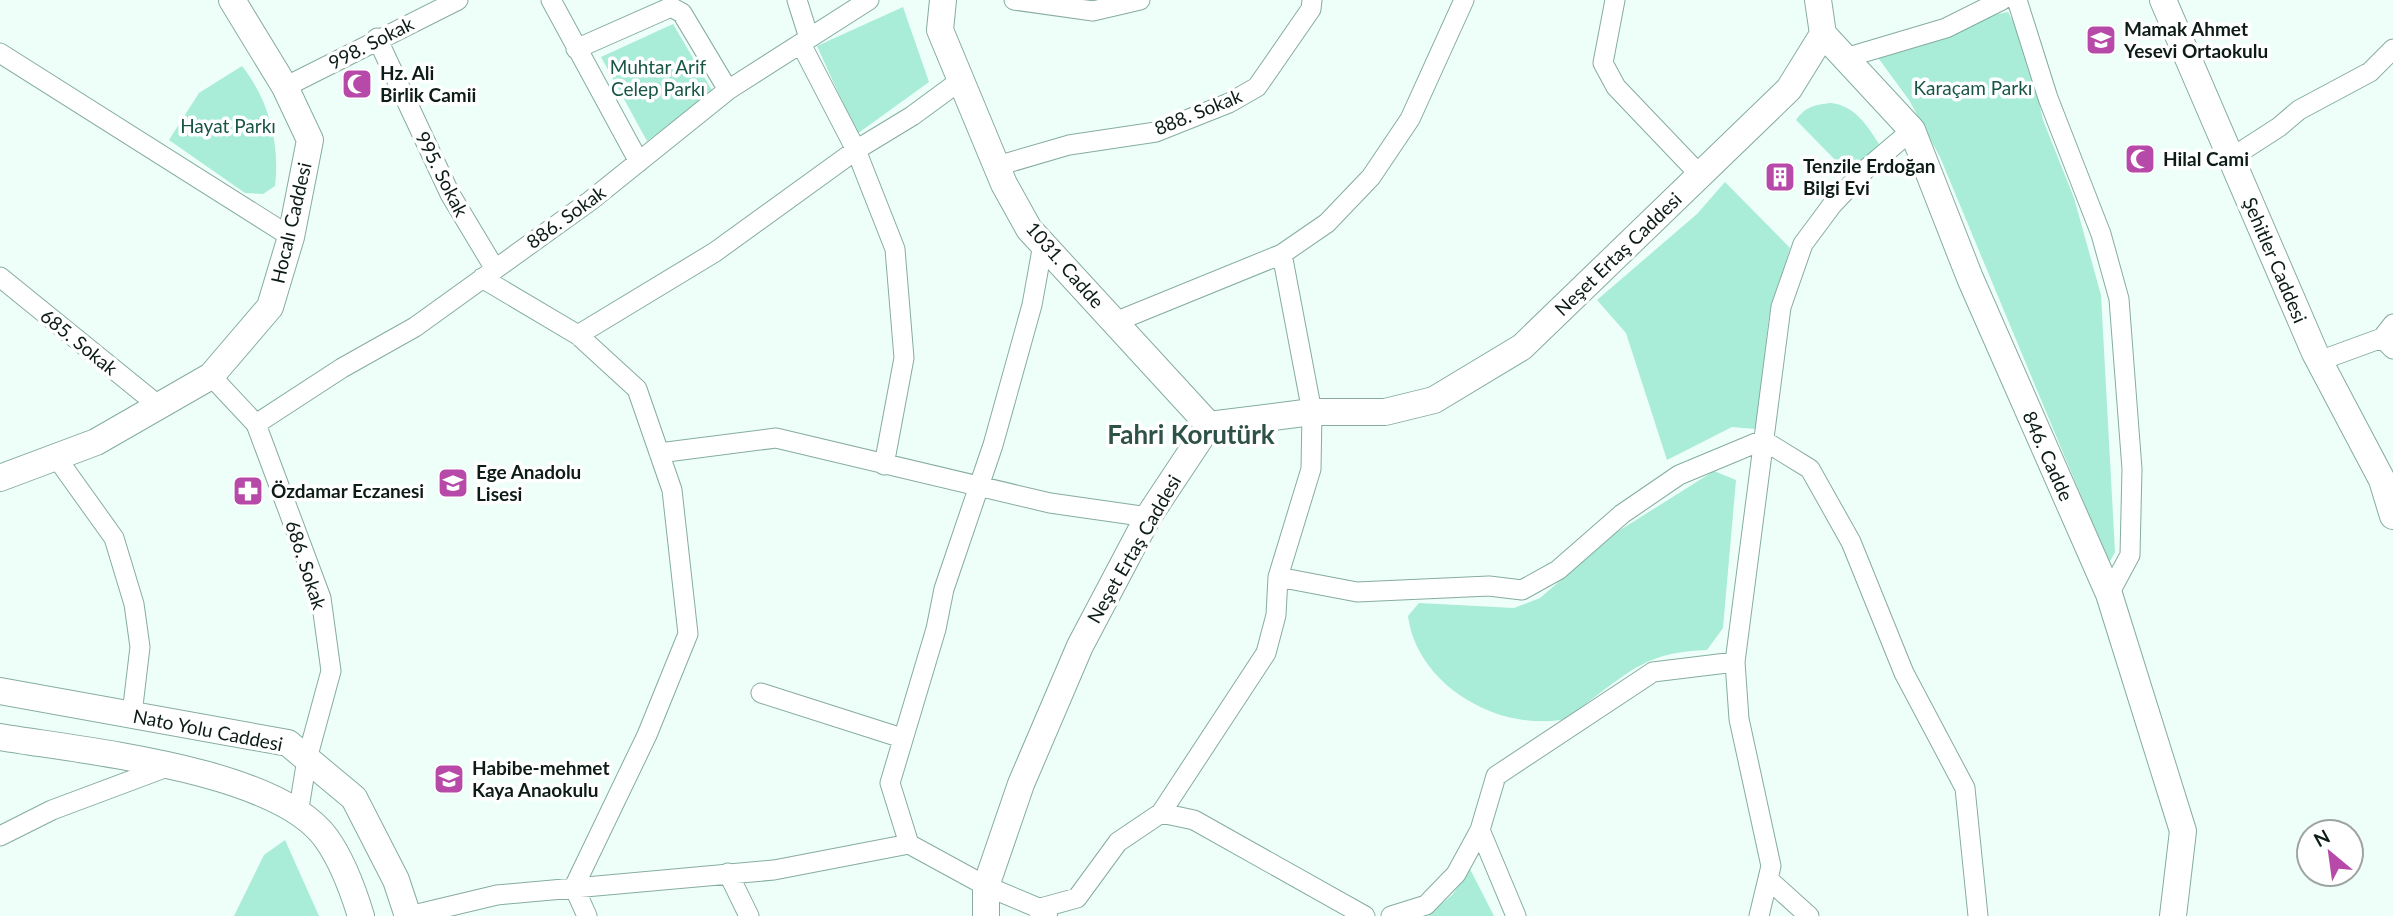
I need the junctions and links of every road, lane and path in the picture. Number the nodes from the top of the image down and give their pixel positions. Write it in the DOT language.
graph roads {
  1 [pos="232,0"];
  2 [pos="458,0"];
  3 [pos="551,0"];
  4 [pos="797,0"];
  5 [pos="869,0"];
  6 [pos="943,0"];
  7 [pos="1014,0"];
  8 [pos="1140,0"];
  9 [pos="1312,0"];
  10 [pos="1464,0"];
  11 [pos="1615,0"];
  12 [pos="1818,0"];
  13 [pos="2002,0"];
  14 [pos="2017,0"];
  15 [pos="2163,0"];
  16 [pos="1823,34"];
  17 [pos="377,38"];
  18 [pos="805,41"];
  19 [pos="576,48"];
  20 [pos="2393,50"];
  21 [pos="0,53"];
  22 [pos="1845,58"];
  23 [pos="961,80"];
  24 [pos="285,87"];
  25 [pos="728,90"];
  26 [pos="1912,130"];
  27 [pos="856,150"];
  28 [pos="2231,158"];
  29 [pos="639,162"];
  30 [pos="997,166"];
  31 [pos="1700,175"];
  32 [pos="291,237"];
  33 [pos="1043,244"];
  34 [pos="1282,254"];
  35 [pos="488,273"];
  36 [pos="0,277"];
  37 [pos="1115,322"];
  38 [pos="578,335"];
  39 [pos="2389,337"];
  40 [pos="2319,361"];
  41 [pos="211,376"];
  42 [pos="159,406"];
  43 [pos="1312,412"];
  44 [pos="256,424"];
  45 [pos="1209,425"];
  46 [pos="1763,440"];
  47 [pos="659,453"];
  48 [pos="56,457"];
  49 [pos="884,465"];
  50 [pos="0,478"];
  51 [pos="979,487"];
  52 [pos="2393,516"];
  53 [pos="1148,517"];
  54 [pos="1278,577"];
  55 [pos="2109,594"];
  56 [pos="1735,662"];
  57 [pos="0,691"];
  58 [pos="761,693"];
  59 [pos="132,714"];
  60 [pos="0,737"];
  61 [pos="902,738"];
  62 [pos="307,759"];
  63 [pos="167,767"];
  64 [pos="1161,813"];
  65 [pos="298,814"];
  66 [pos="1480,830"];
  67 [pos="0,836"];
  68 [pos="909,844"];
  69 [pos="728,873"];
  70 [pos="1768,879"];
  71 [pos="986,886"];
  72 [pos="574,887"];
  73 [pos="1037,909"];
  74 [pos="361,916"];
  75 [pos="409,916"];
  76 [pos="587,916"];
  77 [pos="749,916"];
  78 [pos="986,916"];
  79 [pos="1060,916"];
  80 [pos="1365,916"];
  81 [pos="1391,916"];
  82 [pos="1516,916"];
  83 [pos="1759,916"];
  84 [pos="1809,916"];
  85 [pos="1978,916"];
  86 [pos="2174,916"];
  1 -- 24 [label="street, Hocalı Caddesi"];
  2 -- 17 [label="street, 998. Sokak"];
  3 -- 19 [label="street"];
  4 -- 18 [label="street"];
  5 -- 18 [label="street, 886. Sokak"];
  6 -- 23 [label="street, 1031. Cadde"];
  7 -- 8 [label="street"];
  9 -- 30 [label="street, 888. Sokak"];
  10 -- 34 [label="street"];
  11 -- 31 [label="street"];
  12 -- 16 [label="street"];
  13 -- 22 [label="street"];
  14 -- 55 [label="street"];
  15 -- 28 [label="street, Şehitler Caddesi"];
  16 -- 22 [label="street, 846. Cadde"];
  16 -- 31 [label="street, Neşet Ertaş Caddesi"];
  17 -- 24 [label="street, 998. Sokak"];
  17 -- 35 [label="street, 995. Sokak"];
  18 -- 25 [label="street, 886. Sokak"];
  18 -- 27 [label="street"];
  19 -- 25 [label="street"];
  19 -- 29 [label="street"];
  20 -- 28 [label="street"];
  21 -- 32 [label="street"];
  22 -- 26 [label="street, 846. Cadde"];
  23 -- 27 [label="street"];
  23 -- 30 [label="street, 1031. Cadde"];
  24 -- 32 [label="street, Hocalı Caddesi"];
  25 -- 29 [label="street, 886. Sokak"];
  26 -- 46 [label="street"];
  26 -- 55 [label="street, 846. Cadde"];
  27 -- 38 [label="street"];
  27 -- 49 [label="street"];
  28 -- 40 [label="street, Şehitler Caddesi"];
  29 -- 35 [label="street, 886. Sokak"];
  30 -- 33 [label="street, 1031. Cadde"];
  31 -- 43 [label="street, Neşet Ertaş Caddesi"];
  32 -- 41 [label="street, Hocalı Caddesi"];
  33 -- 37 [label="street, 1031. Cadde"];
  33 -- 51 [label="street"];
  34 -- 37 [label="street"];
  34 -- 43 [label="street"];
  35 -- 38 [label="street"];
  35 -- 44 [label="street, 886. Sokak"];
  36 -- 42 [label="street, 685. Sokak"];
  37 -- 45 [label="street, 1031. Cadde"];
  38 -- 47 [label="street"];
  39 -- 40 [label="street"];
  40 -- 52 [label="street, Şehitler Caddesi"];
  41 -- 42 [label="street, Hocalı Caddesi"];
  41 -- 44 [label="street, 686. Sokak"];
  42 -- 48 [label="street, Hocalı Caddesi"];
  43 -- 45 [label="street, Neşet Ertaş Caddesi"];
  43 -- 54 [label="street"];
  44 -- 62 [label="street, 686. Sokak"];
  45 -- 53 [label="street, Neşet Ertaş Caddesi"];
  46 -- 54 [label="street"];
  46 -- 56 [label="street"];
  46 -- 85 [label="street"];
  47 -- 49 [label="street"];
  47 -- 72 [label="street"];
  48 -- 50 [label="street, Hocalı Caddesi"];
  48 -- 59 [label="street"];
  49 -- 51 [label="street"];
  51 -- 53 [label="street"];
  51 -- 61 [label="street"];
  53 -- 71 [label="street, Neşet Ertaş Caddesi"];
  54 -- 64 [label="street"];
  55 -- 86 [label="street, 846. Cadde"];
  56 -- 66 [label="street"];
  56 -- 70 [label="street"];
  57 -- 59 [label="street, Nato Yolu Caddesi"];
  58 -- 61 [label="street"];
  59 -- 62 [label="street, Nato Yolu Caddesi"];
  60 -- 63 [label="street"];
  61 -- 68 [label="street"];
  62 -- 65 [label="street, 686. Sokak"];
  62 -- 75 [label="street, Nato Yolu Caddesi"];
  63 -- 65 [label="street"];
  63 -- 67 [label="street"];
  64 -- 73 [label="street"];
  64 -- 80 [label="street"];
  65 -- 74 [label="street"];
  66 -- 81 [label="street"];
  66 -- 82 [label="street"];
  68 -- 69 [label="street"];
  68 -- 71 [label="street"];
  69 -- 72 [label="street"];
  69 -- 77 [label="street"];
  70 -- 83 [label="street"];
  70 -- 84 [label="street"];
  71 -- 73 [label="street"];
  71 -- 78 [label="street, Neşet Ertaş Caddesi"];
  72 -- 75 [label="street"];
  72 -- 76 [label="street"];
  73 -- 79 [label="street"];
}
